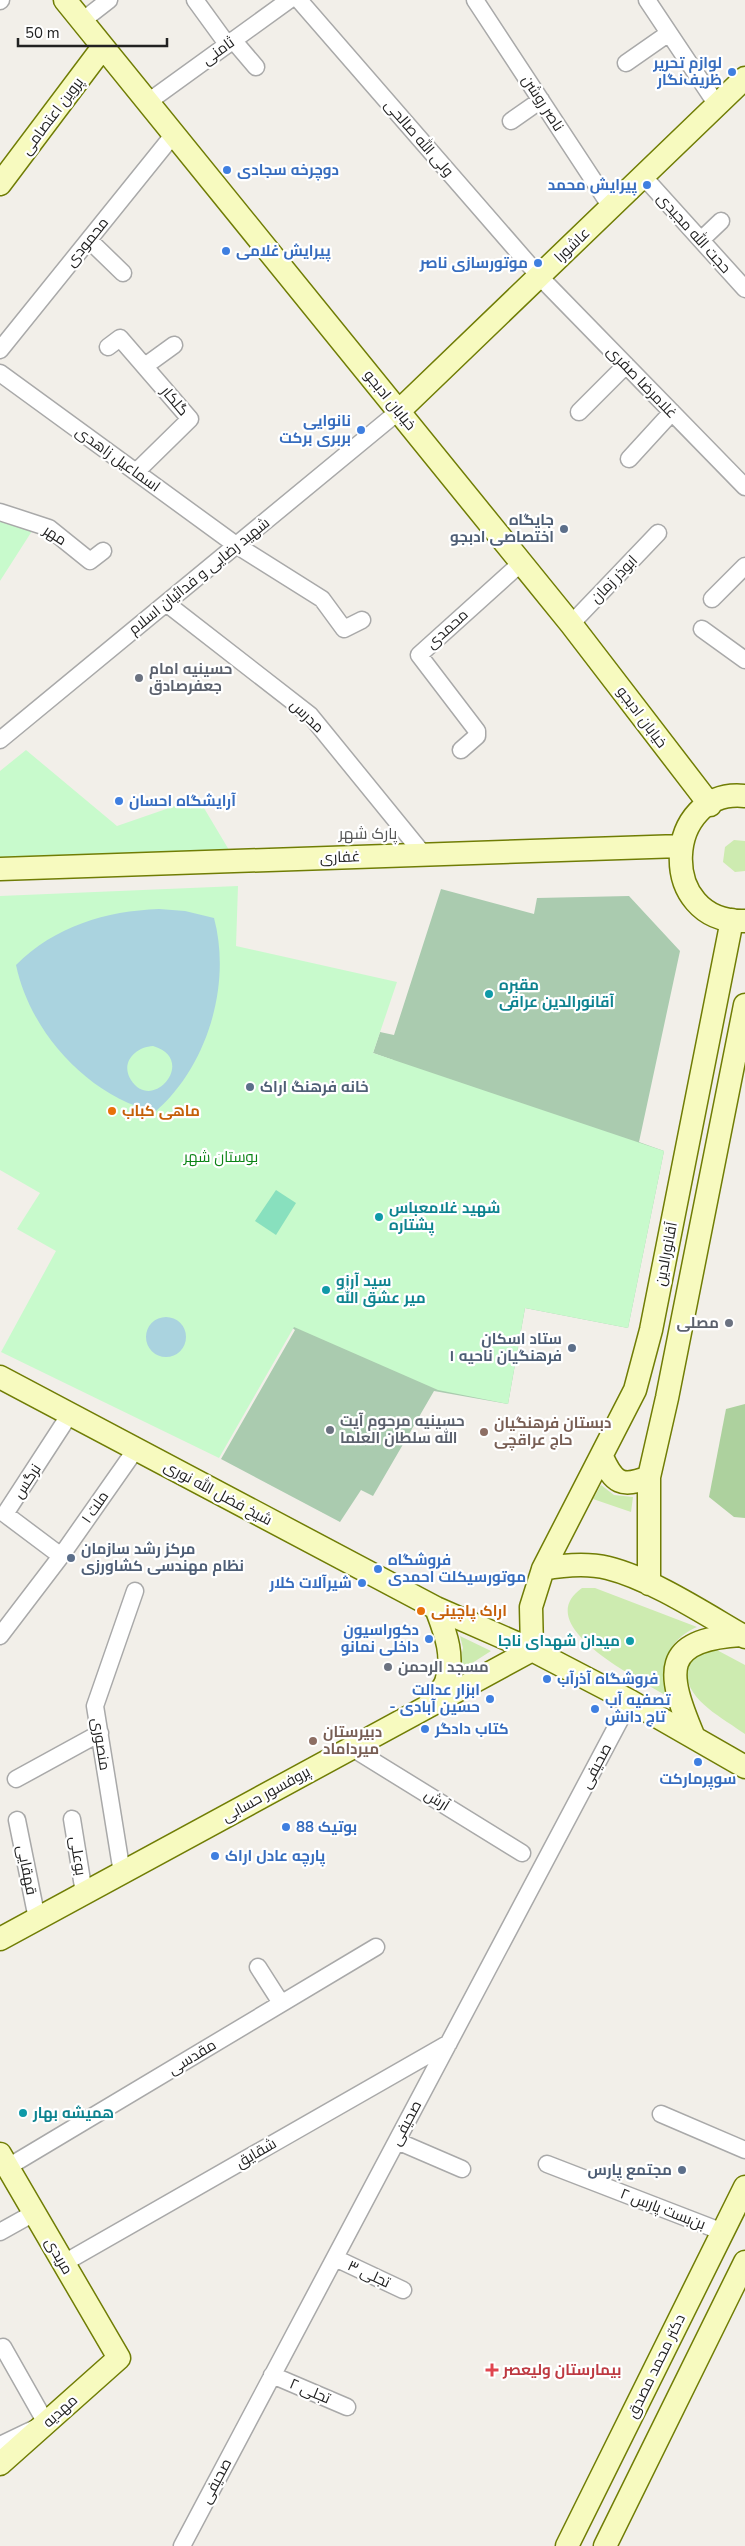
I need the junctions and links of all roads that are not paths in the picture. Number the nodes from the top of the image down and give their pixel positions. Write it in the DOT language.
graph roads {
  1 [pos="65,0"];
  2 [pos="109,0"];
  3 [pos="289,0"];
  4 [pos="299,0"];
  5 [pos="475,0"];
  6 [pos="647,0"];
  7 [pos="201,2"];
  8 [pos="82,21"];
  9 [pos="669,32"];
  10 [pos="230,42"];
  11 [pos="103,47"];
  12 [pos="626,63"];
  13 [pos="256,67"];
  14 [pos="745,78"];
  15 [pos="541,100"];
  16 [pos="148,102"];
  17 [pos="717,105"];
  18 [pos="512,121"];
  19 [pos="174,134"];
  20 [pos="643,176"];
  21 [pos="0,184"];
  22 [pos="611,207"];
  23 [pos="721,221"];
  24 [pos="88,240"];
  25 [pos="701,240"];
  26 [pos="123,274"];
  27 [pos="539,276"];
  28 [pos="745,289"];
  29 [pos="174,345"];
  30 [pos="108,347"];
  31 [pos="0,350"];
  32 [pos="626,365"];
  33 [pos="145,366"];
  34 [pos="0,373"];
  35 [pos="399,411"];
  36 [pos="579,412"];
  37 [pos="672,412"];
  38 [pos="629,459"];
  39 [pos="136,472"];
  40 [pos="745,487"];
  41 [pos="0,512"];
  42 [pos="658,533"];
  43 [pos="236,545"];
  44 [pos="103,551"];
  45 [pos="521,563"];
  46 [pos="745,566"];
  47 [pos="712,599"];
  48 [pos="166,603"];
  49 [pos="362,620"];
  50 [pos="571,624"];
  51 [pos="702,629"];
  52 [pos="745,660"];
  53 [pos="0,740"];
  54 [pos="461,750"];
  55 [pos="745,796"];
  56 [pos="710,805"];
  57 [pos="680,846"];
  58 [pos="424,855"];
  59 [pos="0,869"];
  60 [pos="738,920"];
  61 [pos="745,1005"];
  62 [pos="0,1377"];
  63 [pos="70,1414"];
  64 [pos="136,1449"];
  65 [pos="602,1457"];
  66 [pos="649,1476"];
  67 [pos="61,1556"];
  68 [pos="543,1569"];
  69 [pos="649,1584"];
  70 [pos="135,1591"];
  71 [pos="436,1608"];
  72 [pos="0,1636"];
  73 [pos="743,1636"];
  74 [pos="532,1650"];
  75 [pos="630,1701"];
  76 [pos="428,1707"];
  77 [pos="100,1733"];
  78 [pos="693,1735"];
  79 [pos="352,1748"];
  80 [pos="745,1767"];
  81 [pos="16,1779"];
  82 [pos="72,1819"];
  83 [pos="17,1820"];
  84 [pos="522,1853"];
  85 [pos="122,1873"];
  86 [pos="84,1893"];
  87 [pos="37,1919"];
  88 [pos="0,1939"];
  89 [pos="376,1947"];
  90 [pos="258,1967"];
  91 [pos="281,2003"];
  92 [pos="449,2043"];
  93 [pos="661,2114"];
  94 [pos="397,2140"];
  95 [pos="745,2150"];
  96 [pos="4,2160"];
  97 [pos="547,2164"];
  98 [pos="462,2169"];
  99 [pos="745,2187"];
  100 [pos="34,2213"];
  101 [pos="0,2232"];
  102 [pos="723,2232"];
  103 [pos="335,2258"];
  104 [pos="745,2262"];
  105 [pos="64,2263"];
  106 [pos="403,2290"];
  107 [pos="3,2347"];
  108 [pos="119,2358"];
  109 [pos="272,2375"];
  110 [pos="347,2407"];
  111 [pos="46,2424"];
  112 [pos="0,2445"];
  113 [pos="0,2464"];
  114 [pos="182,2546"];
  115 [pos="568,2546"];
  116 [pos="605,2546"];
  1 -- 8 [label="street, خیابان ادبجو"];
  2 -- 8 [label="street"];
  3 -- 10 [label="street, ثامنی"];
  4 -- 27 [label="street, ولی الله صالحی"];
  5 -- 15 [label="street, ناصر روشن"];
  6 -- 9 [label="street"];
  7 -- 10 [label="street"];
  8 -- 11 [label="street, خیابان ادبجو"];
  9 -- 12 [label="street"];
  9 -- 17 [label="street"];
  10 -- 13 [label="street"];
  10 -- 16 [label="street, ثامنی"];
  11 -- 16 [label="street, خیابان ادبجو"];
  11 -- 21 [label="street, پروین اعتصامی"];
  14 -- 17 [label="street, عاشورا"];
  15 -- 18 [label="street"];
  15 -- 22 [label="street, ناصر روشن"];
  16 -- 19 [label="street, خیابان ادبجو"];
  17 -- 20 [label="street, عاشورا"];
  19 -- 24 [label="street, محمودی"];
  19 -- 35 [label="street, خیابان ادبجو"];
  20 -- 22 [label="street, عاشورا"];
  20 -- 25 [label="street, حجت الله مجیدی"];
  22 -- 27 [label="street, عاشورا"];
  23 -- 25 [label="street"];
  24 -- 26 [label="street"];
  24 -- 31 [label="street, محمودی"];
  25 -- 28 [label="street, حجت الله مجیدی"];
  27 -- 32 [label="street, غلامرضا صفری"];
  27 -- 35 [label="street, عاشورا"];
  29 -- 33 [label="street"];
  30 -- 33 [label="street, گلکار"];
  32 -- 36 [label="street"];
  32 -- 37 [label="street, غلامرضا صفری"];
  33 -- 39 [label="street, گلکار"];
  34 -- 39 [label="street, اسماعیل زاهدی"];
  35 -- 43 [label="street, شهید رضایی و فدائیان اسلام"];
  35 -- 45 [label="street, خیابان ادبجو"];
  37 -- 38 [label="street"];
  37 -- 40 [label="street, غلامرضا صفری"];
  39 -- 43 [label="street, اسماعیل زاهدی"];
  41 -- 44 [label="street, مهر"];
  42 -- 50 [label="street, ابوذر زمان"];
  43 -- 48 [label="street, شهید رضایی و فدائیان اسلام"];
  43 -- 49 [label="street, اسماعیل زاهدی"];
  45 -- 50 [label="street, خیابان ادبجو"];
  45 -- 54 [label="street, محمدی"];
  46 -- 47 [label="street"];
  48 -- 53 [label="street, شهید رضایی و فدائیان اسلام"];
  48 -- 58 [label="street, مدرس"];
  50 -- 56 [label="street, خیابان ادبجو"];
  51 -- 52 [label="street"];
  55 -- 56 [label="street"];
  56 -- 57 [label="street"];
  57 -- 58 [label="street, غفاری"];
  57 -- 60 [label="street"];
  58 -- 59 [label="street, غفاری"];
  60 -- 65 [label="street, آقانورالدین"];
  61 -- 66 [label="street, آقانورالدین"];
  62 -- 63 [label="street, شیخ فضل الله نوری"];
  63 -- 64 [label="street, شیخ فضل الله نوری"];
  63 -- 67 [label="street, نرگس"];
  64 -- 67 [label="street, ملت ۱"];
  64 -- 71 [label="street, شیخ فضل الله نوری"];
  65 -- 66 [label="street"];
  65 -- 68 [label="street, آقانورالدین"];
  66 -- 69 [label="street, آقانورالدین"];
  67 -- 72 [label="street, ملت ۱"];
  68 -- 69 [label="street"];
  68 -- 74 [label="street, آقانورالدین"];
  69 -- 73 [label="street"];
  70 -- 77 [label="street, منصوری"];
  71 -- 74 [label="street, شیخ فضل الله نوری"];
  71 -- 76 [label="street"];
  73 -- 78 [label="street"];
  74 -- 75 [label="street, شیخ فضل الله نوری"];
  74 -- 76 [label="street, پروفسور حسابی"];
  75 -- 78 [label="street, شیخ فضل الله نوری"];
  75 -- 92 [label="street, صحیفی"];
  76 -- 79 [label="street, پروفسور حسابی"];
  77 -- 81 [label="street"];
  77 -- 85 [label="street, منصوری"];
  78 -- 80 [label="street, شیخ فضل الله نوری"];
  79 -- 84 [label="street, آرش"];
  79 -- 85 [label="street, پروفسور حسابی"];
  82 -- 86 [label="street, بوعلی"];
  83 -- 87 [label="street, قهقایی"];
  85 -- 86 [label="street, پروفسور حسابی"];
  86 -- 87 [label="street, پروفسور حسابی"];
  87 -- 88 [label="street, پروفسور حسابی"];
  89 -- 91 [label="street, مقدسی"];
  90 -- 91 [label="street"];
  91 -- 96 [label="street, مقدسی"];
  92 -- 94 [label="street, صحیفی"];
  92 -- 105 [label="street, شقایق"];
  93 -- 95 [label="street"];
  94 -- 98 [label="street"];
  94 -- 103 [label="street, صحیفی"];
  96 -- 100 [label="street, مریدی"];
  97 -- 102 [label="street, بن‌بست پارس ۲"];
  99 -- 102 [label="street, دکتر محمد مصدق"];
  100 -- 101 [label="street"];
  100 -- 105 [label="street, مریدی"];
  102 -- 115 [label="street, دکتر محمد مصدق"];
  103 -- 106 [label="street, تجلی ۳"];
  103 -- 109 [label="street, صحیفی"];
  104 -- 116 [label="street"];
  105 -- 108 [label="street, مریدی"];
  107 -- 111 [label="street"];
  108 -- 111 [label="street, مهدیه"];
  109 -- 110 [label="street, تجلی ۲"];
  109 -- 114 [label="street, صحیفی"];
  111 -- 112 [label="street"];
  111 -- 113 [label="street, مهدیه"];
}
